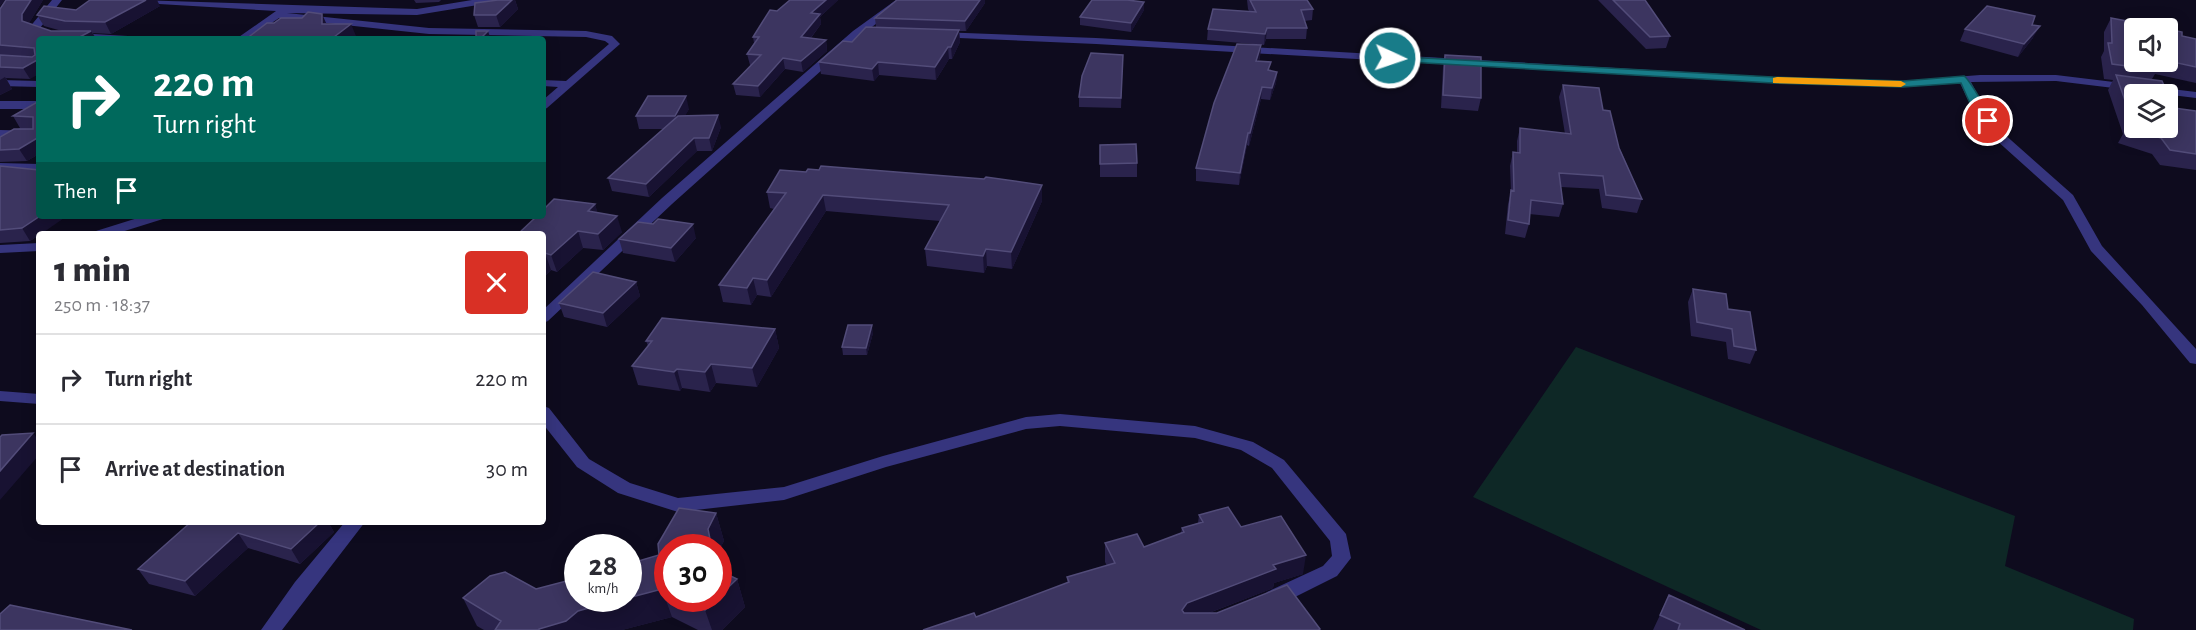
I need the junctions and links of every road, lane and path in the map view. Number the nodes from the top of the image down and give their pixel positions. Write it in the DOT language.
graph roads {
  1 [pos="57,0"];
  2 [pos="142,0"];
  3 [pos="308,0"];
  4 [pos="490,0"];
  5 [pos="902,0"];
  6 [pos="281,12"];
  7 [pos="857,33"];
  8 [pos="893,34"];
  9 [pos="929,35"];
  10 [pos="72,36"];
  11 [pos="245,36"];
  12 [pos="1964,79"];
  13 [pos="0,83"];
  14 [pos="546,83"];
  15 [pos="36,84"];
  16 [pos="568,84"];
  17 [pos="2196,95"];
  18 [pos="546,103"];
  19 [pos="0,105"];
  20 [pos="36,105"];
  21 [pos="0,134"];
  22 [pos="36,135"];
  23 [pos="0,167"];
  24 [pos="36,168"];
  25 [pos="148,219"];
  26 [pos="110,231"];
  27 [pos="36,247"];
  28 [pos="0,249"];
  29 [pos="546,315"];
  30 [pos="2196,359"];
  31 [pos="0,396"];
  32 [pos="36,399"];
  33 [pos="546,416"];
  34 [pos="354,525"];
  35 [pos="1255,605"];
  36 [pos="271,630"];
  1 -- 10 [label="street"];
  2 -- 6 [label="street"];
  3 -- 6 [label="street"];
  4 -- 6 [label="street"];
  5 -- 7 [label="street"];
  6 -- 11 [label="street"];
  6 -- 16 [label="street"];
  7 -- 8 [label="street"];
  7 -- 29 [label="street"];
  9 -- 12 [label="street"];
  12 -- 17 [label="street"];
  12 -- 30 [label="street"];
  13 -- 15 [label="street"];
  14 -- 16 [label="street"];
  16 -- 18 [label="street"];
  19 -- 20 [label="street"];
  21 -- 22 [label="street"];
  23 -- 24 [label="street"];
  25 -- 26 [label="street"];
  27 -- 28 [label="street"];
  31 -- 32 [label="street"];
  33 -- 35 [label="street"];
  34 -- 36 [label="street"];
}
